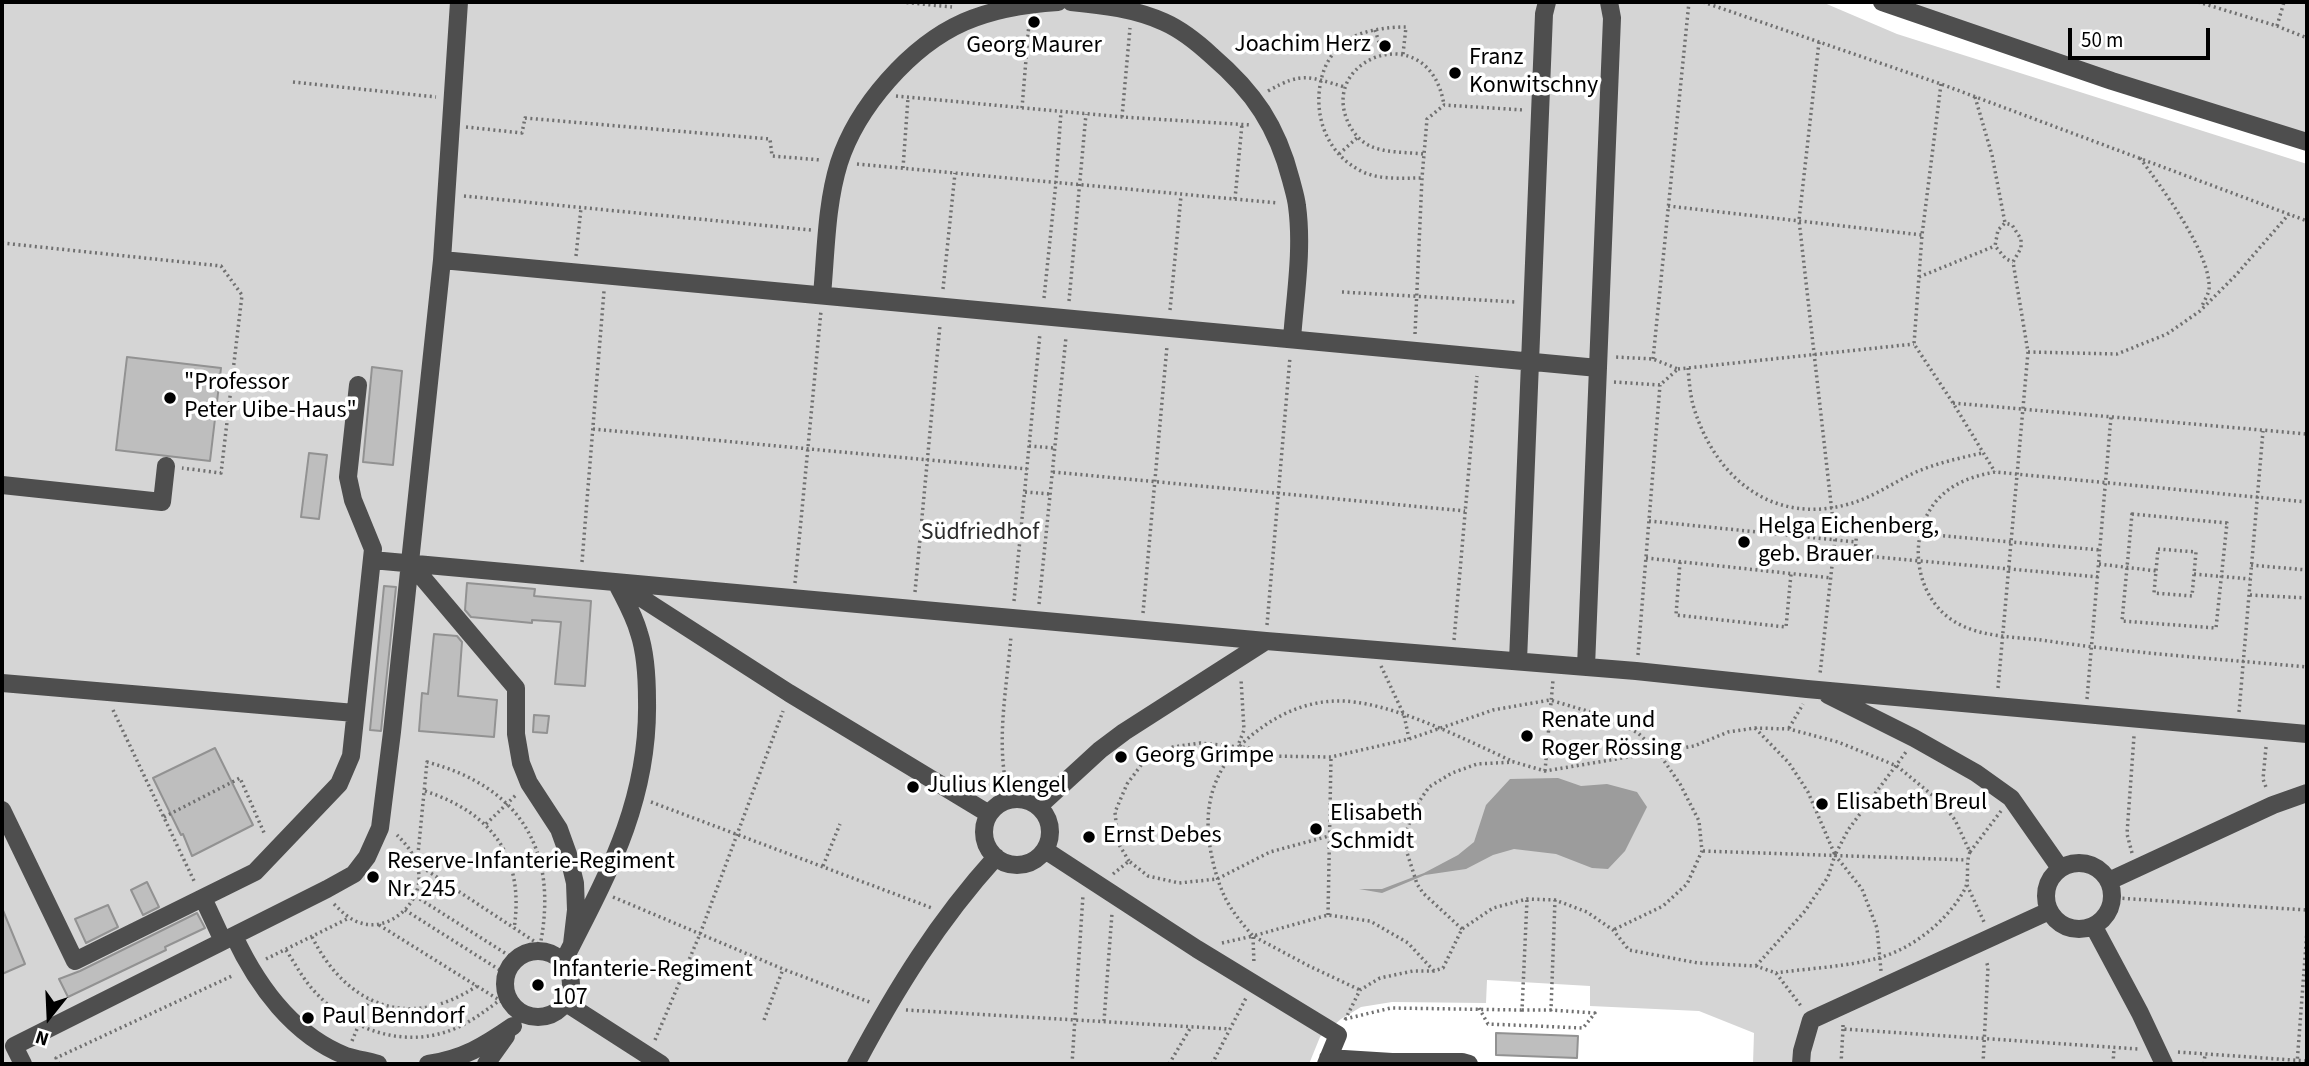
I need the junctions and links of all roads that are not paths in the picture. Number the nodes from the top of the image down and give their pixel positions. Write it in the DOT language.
graph roads {
  1 [pos="459,2"];
  2 [pos="1058,2"];
  3 [pos="1071,2"];
  4 [pos="1547,2"];
  5 [pos="1609,2"];
  6 [pos="1882,2"];
  7 [pos="2307,142"];
  8 [pos="442,260"];
  9 [pos="822,295"];
  10 [pos="1292,339"];
  11 [pos="1530,361"];
  12 [pos="1598,368"];
  13 [pos="358,385"];
  14 [pos="166,466"];
  15 [pos="2,485"];
  16 [pos="372,560"];
  17 [pos="411,564"];
  18 [pos="615,581"];
  19 [pos="1266,641"];
  20 [pos="1518,661"];
  21 [pos="1586,667"];
  22 [pos="2,683"];
  23 [pos="1813,690"];
  24 [pos="355,713"];
  25 [pos="2307,734"];
  26 [pos="2307,793"];
  27 [pos="1039,806"];
  28 [pos="2,810"];
  29 [pos="989,814"];
  30 [pos="1045,850"];
  31 [pos="996,857"];
  32 [pos="2060,868"];
  33 [pos="2111,889"];
  34 [pos="202,898"];
  35 [pos="2049,911"];
  36 [pos="2094,927"];
  37 [pos="228,939"];
  38 [pos="572,944"];
  39 [pos="560,959"];
  40 [pos="566,1003"];
  41 [pos="516,1019"];
  42 [pos="2166,1058"];
  43 [pos="655,1060"];
  44 [pos="1327,1061"];
  45 [pos="1392,1063"];
  46 [pos="23,1064"];
  47 [pos="378,1064"];
  48 [pos="428,1064"];
  49 [pos="486,1064"];
  50 [pos="856,1064"];
  51 [pos="1469,1064"];
  52 [pos="1801,1064"];
  1 -- 8 [label="street"];
  2 -- 9 [label="street"];
  3 -- 10 [label="street"];
  4 -- 11 [label="street"];
  5 -- 12 [label="street"];
  6 -- 7 [label="street"];
  8 -- 9 [label="street"];
  8 -- 17 [label="street"];
  9 -- 10 [label="street"];
  10 -- 11 [label="street"];
  11 -- 12 [label="street"];
  11 -- 20 [label="street"];
  12 -- 21 [label="street"];
  13 -- 16 [label="street"];
  14 -- 15 [label="street"];
  16 -- 17 [label="street"];
  16 -- 24 [label="street"];
  17 -- 18 [label="street"];
  17 -- 37 [label="street"];
  17 -- 38 [label="street"];
  18 -- 19 [label="street"];
  18 -- 29 [label="street"];
  18 -- 38 [label="street"];
  19 -- 20 [label="street"];
  19 -- 27 [label="street"];
  20 -- 21 [label="street"];
  21 -- 23 [label="street"];
  22 -- 24 [label="street"];
  23 -- 25 [label="street"];
  23 -- 32 [label="street"];
  24 -- 34 [label="street"];
  26 -- 33 [label="street"];
  27 -- 29 [label="street"];
  27 -- 30 [label="street"];
  28 -- 34 [label="street"];
  29 -- 31 [label="street"];
  30 -- 31 [label="street"];
  30 -- 44 [label="street"];
  31 -- 50 [label="street"];
  32 -- 33 [label="street"];
  32 -- 35 [label="street"];
  33 -- 36 [label="street"];
  34 -- 37 [label="street"];
  35 -- 36 [label="street"];
  35 -- 52 [label="street"];
  36 -- 42 [label="street"];
  37 -- 46 [label="street"];
  37 -- 47 [label="street"];
  38 -- 39 [label="street"];
  39 -- 40 [label="street"];
  39 -- 41 [label="street"];
  40 -- 41 [label="street"];
  40 -- 43 [label="street"];
  41 -- 48 [label="street"];
  41 -- 49 [label="street"];
  44 -- 45 [label="street"];
  45 -- 51 [label="street"];
}
